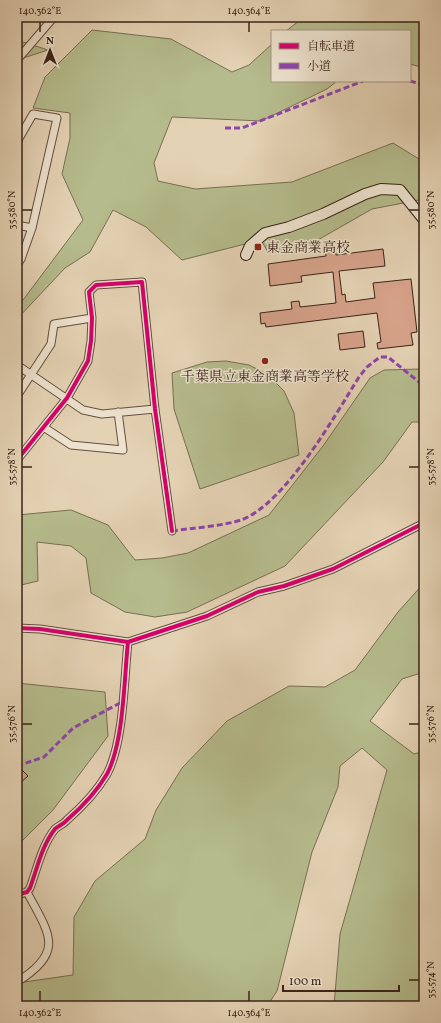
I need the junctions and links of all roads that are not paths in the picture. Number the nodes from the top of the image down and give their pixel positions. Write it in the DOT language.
graph roads {
  1 [pos="54,17"];
  2 [pos="17,60"];
  3 [pos="17,142"];
  4 [pos="424,220"];
  5 [pos="17,225"];
  6 [pos="32,228"];
  7 [pos="246,255"];
  8 [pos="17,265"];
  9 [pos="92,318"];
  10 [pos="17,365"];
  11 [pos="32,374"];
  12 [pos="17,396"];
  13 [pos="67,398"];
  14 [pos="155,409"];
  15 [pos="118,412"];
  16 [pos="44,428"];
  17 [pos="17,460"];
  18 [pos="424,523"];
  19 [pos="172,530"];
  20 [pos="17,628"];
  21 [pos="128,642"];
  22 [pos="27,892"];
  23 [pos="17,895"];
  24 [pos="17,982"];
  1 -- 2 [label="street"];
  3 -- 6 [label="street"];
  4 -- 7 [label="street"];
  5 -- 6 [label="street"];
  6 -- 8 [label="street"];
  9 -- 11 [label="street"];
  9 -- 13 [label="street"];
  9 -- 14 [label="street"];
  10 -- 11 [label="street"];
  11 -- 12 [label="street"];
  11 -- 13 [label="street"];
  13 -- 15 [label="street"];
  13 -- 16 [label="street"];
  14 -- 15 [label="street"];
  14 -- 19 [label="street"];
  15 -- 16 [label="street"];
  16 -- 17 [label="street"];
  18 -- 21 [label="street"];
  20 -- 21 [label="street"];
  21 -- 22 [label="street"];
  22 -- 23 [label="street"];
  22 -- 24 [label="street"];
}
